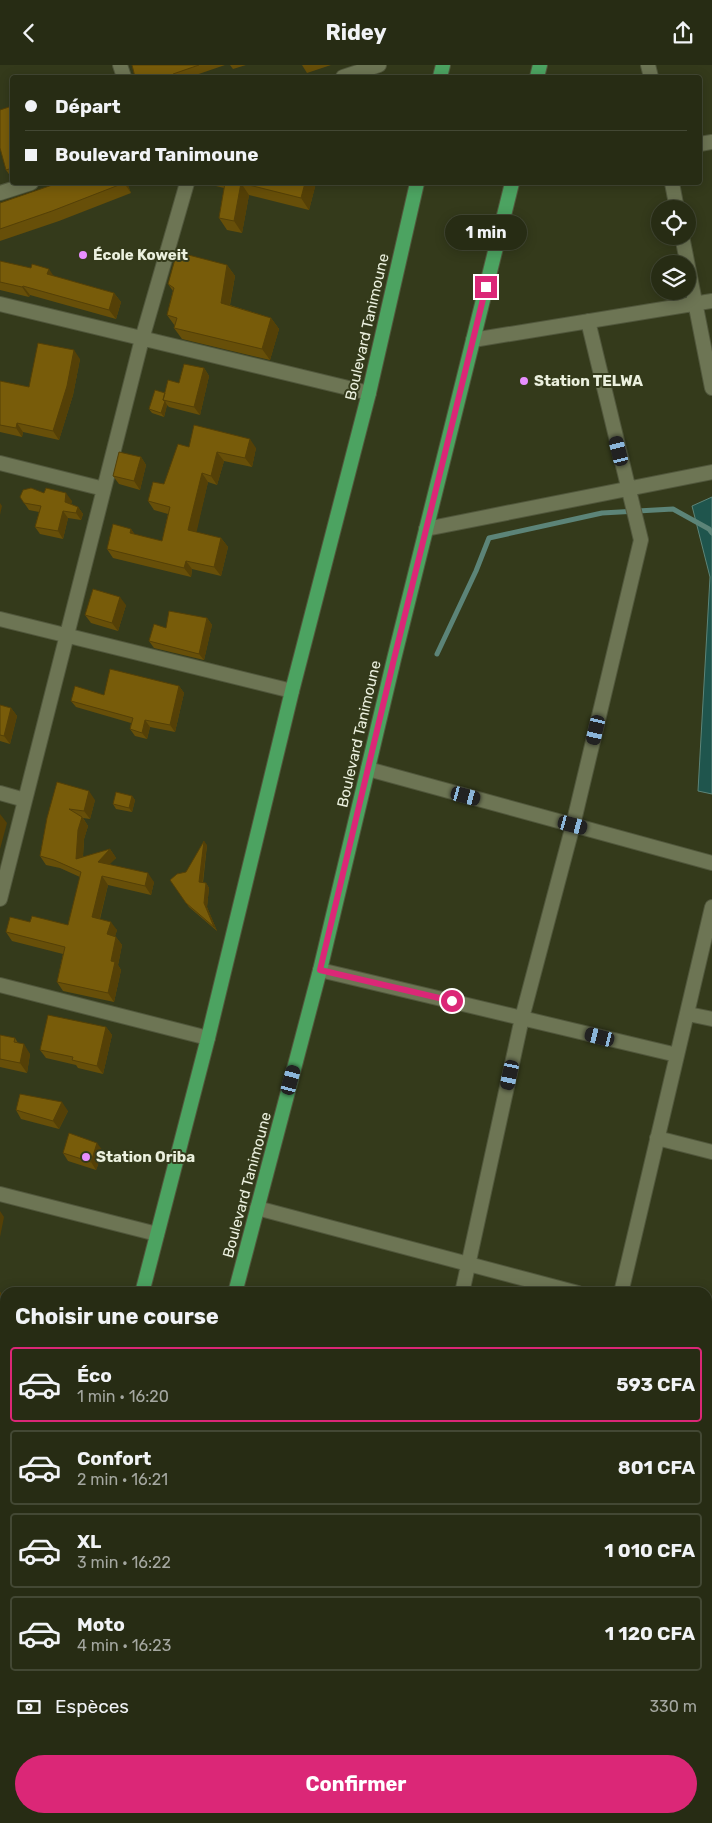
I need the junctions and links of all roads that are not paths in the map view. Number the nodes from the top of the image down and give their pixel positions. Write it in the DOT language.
graph roads {
  1 [pos="379,65"];
  2 [pos="349,75"];
  3 [pos="25,185"];
  4 [pos="186,185"];
  5 [pos="417,185"];
  6 [pos="512,185"];
  7 [pos="672,185"];
  8 [pos="0,193"];
  9 [pos="675,200"];
  10 [pos="684,245"];
  11 [pos="712,301"];
  12 [pos="696,303"];
  13 [pos="0,304"];
  14 [pos="588,321"];
  15 [pos="142,339"];
  16 [pos="473,340"];
  17 [pos="712,388"];
  18 [pos="370,393"];
  19 [pos="0,463"];
  20 [pos="712,472"];
  21 [pos="628,487"];
  22 [pos="104,489"];
  23 [pos="426,529"];
  24 [pos="0,619"];
  25 [pos="68,636"];
  26 [pos="292,691"];
  27 [pos="368,769"];
  28 [pos="0,793"];
  29 [pos="25,800"];
  30 [pos="573,825"];
  31 [pos="712,863"];
  32 [pos="0,899"];
  33 [pos="712,907"];
  34 [pos="320,970"];
  35 [pos="0,985"];
  36 [pos="688,1014"];
  37 [pos="522,1018"];
  38 [pos="712,1019"];
  39 [pos="208,1038"];
  40 [pos="677,1055"];
  41 [pos="657,1138"];
  42 [pos="712,1152"];
  43 [pos="0,1194"];
  44 [pos="258,1208"];
  45 [pos="157,1234"];
  46 [pos="468,1264"];
  47 [pos="144,1287"];
  48 [pos="237,1287"];
  49 [pos="463,1287"];
  50 [pos="555,1287"];
  51 [pos="622,1287"];
  1 -- 2 [label="street"];
  3 -- 8 [label="street"];
  4 -- 15 [label="street"];
  5 -- 18 [label="main road, Boulevard Tanimoune"];
  6 -- 16 [label="main road, Boulevard Tanimoune"];
  7 -- 9 [label="street"];
  10 -- 12 [label="street"];
  11 -- 12 [label="street"];
  12 -- 14 [label="street"];
  12 -- 17 [label="street"];
  13 -- 15 [label="street"];
  14 -- 16 [label="street"];
  14 -- 21 [label="street"];
  15 -- 18 [label="street"];
  15 -- 22 [label="street"];
  16 -- 23 [label="main road, Boulevard Tanimoune"];
  18 -- 26 [label="main road, Boulevard Tanimoune"];
  19 -- 22 [label="street"];
  20 -- 21 [label="street"];
  21 -- 23 [label="street"];
  21 -- 30 [label="street"];
  22 -- 25 [label="street"];
  23 -- 27 [label="main road, Boulevard Tanimoune"];
  24 -- 25 [label="street"];
  25 -- 26 [label="street"];
  25 -- 29 [label="street"];
  26 -- 39 [label="main road, Boulevard Tanimoune"];
  27 -- 30 [label="street"];
  27 -- 34 [label="main road, Boulevard Tanimoune"];
  28 -- 29 [label="street"];
  29 -- 32 [label="street"];
  30 -- 31 [label="street"];
  30 -- 37 [label="street"];
  33 -- 36 [label="street"];
  34 -- 37 [label="street"];
  34 -- 44 [label="main road, Boulevard Tanimoune"];
  35 -- 39 [label="street"];
  36 -- 38 [label="street"];
  36 -- 40 [label="street"];
  37 -- 40 [label="street"];
  37 -- 46 [label="street"];
  39 -- 45 [label="main road, Boulevard Tanimoune"];
  40 -- 41 [label="street"];
  41 -- 42 [label="street"];
  41 -- 51 [label="street"];
  43 -- 45 [label="street"];
  44 -- 46 [label="street"];
  44 -- 48 [label="main road, Boulevard Tanimoune"];
  45 -- 47 [label="main road, Boulevard Tanimoune"];
  46 -- 49 [label="street"];
  46 -- 50 [label="street"];
}
